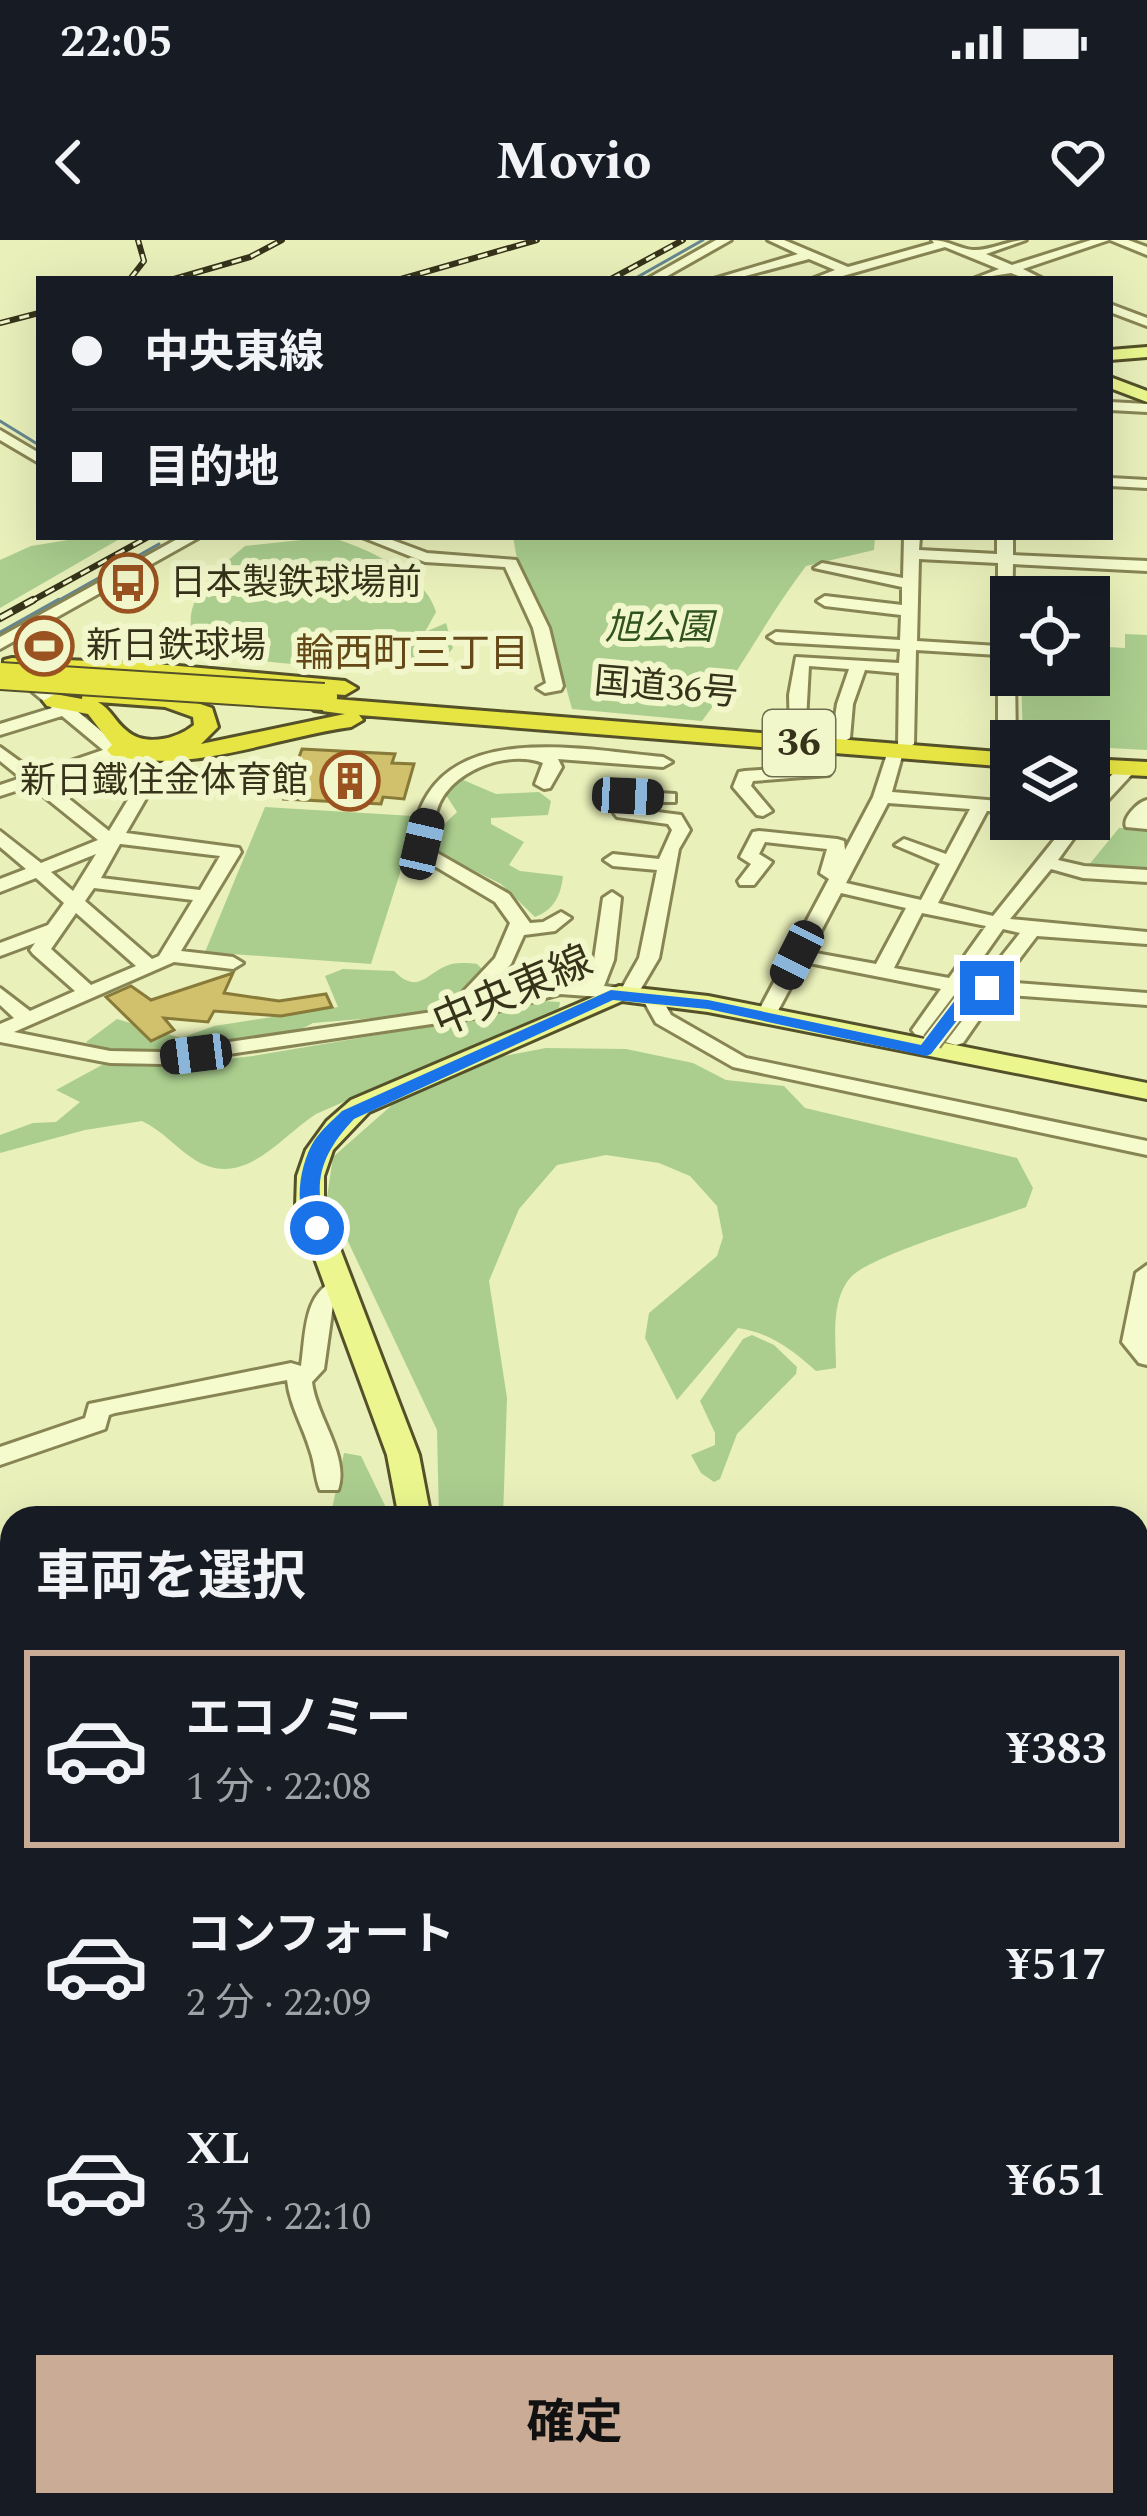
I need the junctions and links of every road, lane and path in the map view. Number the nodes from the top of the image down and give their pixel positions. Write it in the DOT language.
graph roads {
  1 [pos="725,240"];
  2 [pos="774,240"];
  3 [pos="818,240"];
  4 [pos="1019,240"];
  5 [pos="1116,240"];
  6 [pos="942,241"];
  7 [pos="1089,242"];
  8 [pos="791,248"];
  9 [pos="1147,251"];
  10 [pos="974,254"];
  11 [pos="808,255"];
  12 [pos="1011,269"];
  13 [pos="667,271"];
  14 [pos="847,271"];
  15 [pos="658,276"];
  16 [pos="678,276"];
  17 [pos="731,276"];
  18 [pos="829,276"];
  19 [pos="860,276"];
  20 [pos="989,276"];
  21 [pos="1029,276"];
  22 [pos="1113,309"];
  23 [pos="1144,318"];
  24 [pos="1147,352"];
  25 [pos="1113,355"];
  26 [pos="1113,383"];
  27 [pos="1147,397"];
  28 [pos="1113,406"];
  29 [pos="1147,408"];
  30 [pos="0,434"];
  31 [pos="36,457"];
  32 [pos="1113,482"];
  33 [pos="1147,484"];
  34 [pos="379,540"];
  35 [pos="413,540"];
  36 [pos="1005,540"];
  37 [pos="184,541"];
  38 [pos="911,545"];
  39 [pos="425,556"];
  40 [pos="1004,559"];
  41 [pos="1147,566"];
  42 [pos="822,568"];
  43 [pos="1004,576"];
  44 [pos="909,584"];
  45 [pos="825,601"];
  46 [pos="909,611"];
  47 [pos="776,637"];
  48 [pos="908,644"];
  49 [pos="990,650"];
  50 [pos="859,665"];
  51 [pos="906,668"];
  52 [pos="1,670"];
  53 [pos="157,674"];
  54 [pos="545,688"];
  55 [pos="325,697"];
  56 [pos="57,707"];
  57 [pos="586,726"];
  58 [pos="0,730"];
  59 [pos="820,739"];
  60 [pos="212,746"];
  61 [pos="901,747"];
  62 [pos="0,752"];
  63 [pos="112,752"];
  64 [pos="990,753"];
  65 [pos="181,754"];
  66 [pos="535,754"];
  67 [pos="663,762"];
  68 [pos="1110,763"];
  69 [pos="1140,766"];
  70 [pos="823,771"];
  71 [pos="209,776"];
  72 [pos="156,777"];
  73 [pos="35,778"];
  74 [pos="544,784"];
  75 [pos="0,791"];
  76 [pos="1110,792"];
  77 [pos="832,793"];
  78 [pos="882,797"];
  79 [pos="669,798"];
  80 [pos="981,805"];
  81 [pos="1147,805"];
  82 [pos="990,806"];
  83 [pos="763,811"];
  84 [pos="1147,824"];
  85 [pos="0,838"];
  86 [pos="116,839"];
  87 [pos="1064,840"];
  88 [pos="904,845"];
  89 [pos="614,860"];
  90 [pos="950,861"];
  91 [pos="1046,862"];
  92 [pos="668,866"];
  93 [pos="39,872"];
  94 [pos="1147,876"];
  95 [pos="747,880"];
  96 [pos="89,882"];
  97 [pos="835,882"];
  98 [pos="0,886"];
  99 [pos="205,896"];
  100 [pos="612,898"];
  101 [pos="72,901"];
  102 [pos="921,907"];
  103 [pos="561,918"];
  104 [pos="996,925"];
  105 [pos="51,930"];
  106 [pos="1032,930"];
  107 [pos="518,931"];
  108 [pos="1147,938"];
  109 [pos="0,950"];
  110 [pos="797,955"];
  111 [pos="170,956"];
  112 [pos="233,963"];
  113 [pos="148,967"];
  114 [pos="883,969"];
  115 [pos="975,987"];
  116 [pos="89,992"];
  117 [pos="623,992"];
  118 [pos="0,994"];
  119 [pos="1147,999"];
  120 [pos="452,1015"];
  121 [pos="766,1016"];
  122 [pos="26,1018"];
  123 [pos="0,1033"];
  124 [pos="929,1046"];
  125 [pos="1147,1091"];
  126 [pos="1147,1148"];
  127 [pos="1147,1273"];
  128 [pos="338,1287"];
  129 [pos="1147,1357"];
  130 [pos="299,1374"];
  131 [pos="0,1456"];
  132 [pos="329,1484"];
  133 [pos="413,1506"];
  1 -- 13 [label="street"];
  2 -- 8 [label="street"];
  3 -- 8 [label="street"];
  4 -- 10 [label="street"];
  5 -- 9 [label="street"];
  6 -- 10 [label="street"];
  6 -- 14 [label="street"];
  7 -- 12 [label="street"];
  8 -- 11 [label="street"];
  10 -- 12 [label="street"];
  11 -- 14 [label="street"];
  11 -- 17 [label="street"];
  12 -- 20 [label="street"];
  12 -- 21 [label="street"];
  13 -- 15 [label="street"];
  13 -- 16 [label="street"];
  14 -- 18 [label="street"];
  14 -- 19 [label="street"];
  22 -- 23 [label="street"];
  24 -- 25 [label="main road"];
  26 -- 27 [label="main road"];
  28 -- 29 [label="street"];
  30 -- 31 [label="street"];
  32 -- 33 [label="street"];
  34 -- 39 [label="street"];
  35 -- 39 [label="street"];
  36 -- 40 [label="street"];
  37 -- 52 [label="street"];
  38 -- 40 [label="street"];
  38 -- 44 [label="street"];
  39 -- 54 [label="street"];
  40 -- 41 [label="street"];
  40 -- 43 [label="street"];
  42 -- 44 [label="street"];
  44 -- 46 [label="street"];
  45 -- 46 [label="street"];
  46 -- 48 [label="street"];
  47 -- 48 [label="street"];
  48 -- 49 [label="street"];
  48 -- 51 [label="street"];
  50 -- 51 [label="street"];
  50 -- 59 [label="street"];
  50 -- 59 [label="street"];
  51 -- 61 [label="street"];
  52 -- 53 [label="highway, bridge"];
  52 -- 55 [label="highway, 36, bridge"];
  52 -- 56 [label="street"];
  52 -- 56 [label="highway"];
  53 -- 55 [label="highway"];
  53 -- 60 [label="highway"];
  55 -- 57 [label="highway, 36"];
  55 -- 59 [label="highway, 国道36号 / 36"];
  56 -- 58 [label="street"];
  56 -- 63 [label="street"];
  57 -- 59 [label="highway, 国道36号 / 36"];
  57 -- 60 [label="highway"];
  59 -- 61 [label="highway, 国道36号 / 36"];
  59 -- 70 [label="street"];
  60 -- 65 [label="highway"];
  61 -- 64 [label="highway, 国道36号 / 36"];
  61 -- 78 [label="street"];
  62 -- 73 [label="street"];
  63 -- 65 [label="highway"];
  63 -- 72 [label="street"];
  63 -- 73 [label="street"];
  65 -- 72 [label="street"];
  66 -- 67 [label="street"];
  66 -- 74 [label="street"];
  66 -- 107 [label="street"];
  68 -- 69 [label="highway"];
  69 -- 76 [label="street"];
  70 -- 77 [label="street"];
  70 -- 83 [label="street"];
  71 -- 72 [label="street"];
  72 -- 86 [label="street"];
  73 -- 75 [label="street"];
  73 -- 86 [label="street"];
  78 -- 80 [label="street"];
  78 -- 97 [label="street"];
  79 -- 92 [label="street"];
  80 -- 82 [label="street"];
  80 -- 90 [label="street"];
  81 -- 84 [label="street"];
  85 -- 93 [label="street"];
  86 -- 93 [label="street"];
  86 -- 96 [label="street"];
  86 -- 99 [label="street"];
  87 -- 91 [label="street"];
  88 -- 90 [label="street"];
  89 -- 92 [label="street"];
  90 -- 102 [label="street"];
  91 -- 94 [label="street"];
  91 -- 104 [label="street"];
  92 -- 117 [label="street"];
  93 -- 98 [label="street"];
  93 -- 101 [label="street"];
  95 -- 97 [label="street"];
  96 -- 99 [label="street"];
  96 -- 101 [label="street"];
  97 -- 102 [label="street"];
  97 -- 110 [label="street"];
  99 -- 111 [label="street"];
  100 -- 117 [label="street"];
  101 -- 105 [label="street"];
  101 -- 113 [label="street"];
  102 -- 104 [label="street"];
  102 -- 114 [label="street"];
  103 -- 107 [label="street"];
  104 -- 106 [label="street"];
  104 -- 115 [label="street"];
  105 -- 109 [label="street"];
  105 -- 116 [label="street"];
  106 -- 108 [label="street"];
  106 -- 115 [label="street"];
  107 -- 120 [label="street"];
  110 -- 114 [label="street"];
  110 -- 121 [label="street"];
  111 -- 112 [label="street"];
  111 -- 113 [label="street"];
  113 -- 116 [label="street"];
  114 -- 115 [label="street"];
  115 -- 119 [label="street"];
  115 -- 124 [label="street, bridge"];
  116 -- 122 [label="street"];
  117 -- 120 [label="street"];
  117 -- 121 [label="main road, 中央東線"];
  117 -- 126 [label="street"];
  117 -- 128 [label="main road, 中央東線"];
  118 -- 122 [label="street"];
  120 -- 123 [label="street"];
  121 -- 124 [label="main road, 中央東線"];
  122 -- 123 [label="street"];
  124 -- 125 [label="main road, 中央東線"];
  127 -- 129 [label="street"];
  128 -- 130 [label="street"];
  128 -- 133 [label="main road, 中央東線"];
  130 -- 131 [label="street"];
  130 -- 132 [label="street"];
}
